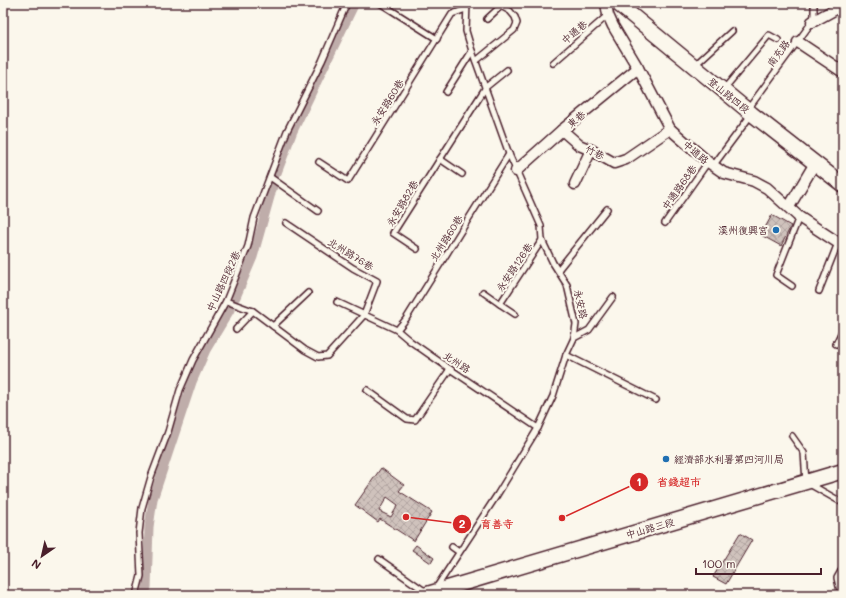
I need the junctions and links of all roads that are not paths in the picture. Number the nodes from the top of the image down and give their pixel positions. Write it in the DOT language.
graph roads {
  1 [pos="347,3"];
  2 [pos="380,3"];
  3 [pos="606,3"];
  4 [pos="617,3"];
  5 [pos="814,3"];
  6 [pos="843,5"];
  7 [pos="467,6"];
  8 [pos="608,15"];
  9 [pos="487,19"];
  10 [pos="812,22"];
  11 [pos="732,31"];
  12 [pos="437,39"];
  13 [pos="778,40"];
  14 [pos="798,42"];
  15 [pos="472,51"];
  16 [pos="476,61"];
  17 [pos="553,63"];
  18 [pos="694,66"];
  19 [pos="638,68"];
  20 [pos="507,70"];
  21 [pos="843,72"];
  22 [pos="486,87"];
  23 [pos="723,90"];
  24 [pos="446,92"];
  25 [pos="750,112"];
  26 [pos="670,129"];
  27 [pos="562,130"];
  28 [pos="591,150"];
  29 [pos="509,154"];
  30 [pos="440,159"];
  31 [pos="319,162"];
  32 [pos="815,163"];
  33 [pos="710,164"];
  34 [pos="516,171"];
  35 [pos="462,174"];
  36 [pos="270,177"];
  37 [pos="575,184"];
  38 [pos="843,185"];
  39 [pos="789,207"];
  40 [pos="607,209"];
  41 [pos="318,211"];
  42 [pos="800,217"];
  43 [pos="286,223"];
  44 [pos="665,223"];
  45 [pos="542,240"];
  46 [pos="841,244"];
  47 [pos="417,249"];
  48 [pos="558,270"];
  49 [pos="792,286"];
  50 [pos="819,291"];
  51 [pos="483,292"];
  52 [pos="308,293"];
  53 [pos="613,297"];
  54 [pos="226,301"];
  55 [pos="337,302"];
  56 [pos="500,304"];
  57 [pos="253,311"];
  58 [pos="515,314"];
  59 [pos="364,315"];
  60 [pos="273,326"];
  61 [pos="236,329"];
  62 [pos="843,329"];
  63 [pos="397,330"];
  64 [pos="574,338"];
  65 [pos="836,344"];
  66 [pos="566,355"];
  67 [pos="450,369"];
  68 [pos="367,390"];
  69 [pos="656,400"];
  70 [pos="538,428"];
  71 [pos="792,436"];
  72 [pos="843,471"];
  73 [pos="806,482"];
  74 [pos="843,503"];
  75 [pos="452,547"];
  76 [pos="459,552"];
  77 [pos="379,559"];
  78 [pos="843,570"];
  79 [pos="428,594"];
  80 [pos="136,595"];
  81 [pos="841,595"];
  1 -- 36 [label="lane, 中山路四段2巷"];
  2 -- 12 [label="lane"];
  3 -- 8 [label="street, 中通路"];
  4 -- 18 [label="street, 登山路四段"];
  5 -- 10 [label="lane, 南充路"];
  6 -- 10 [label="street"];
  7 -- 12 [label="lane, 永安路60巷"];
  7 -- 15 [label="lane, 永安路"];
  8 -- 17 [label="lane, 中通巷"];
  8 -- 19 [label="street, 中通路"];
  9 -- 16 [label="lane"];
  10 -- 14 [label="lane, 南充路"];
  11 -- 18 [label="lane"];
  12 -- 31 [label="lane, 永安路60巷"];
  13 -- 23 [label="lane"];
  14 -- 21 [label="street"];
  14 -- 25 [label="lane, 南充路"];
  15 -- 16 [label="lane, 永安路"];
  15 -- 24 [label="lane"];
  16 -- 22 [label="lane, 永安路"];
  18 -- 23 [label="street, 登山路四段"];
  19 -- 26 [label="street, 中通路"];
  19 -- 27 [label="street, 東巷"];
  20 -- 22 [label="lane, 永安路82巷"];
  22 -- 29 [label="lane, 永安路"];
  22 -- 30 [label="lane, 永安路82巷"];
  23 -- 25 [label="street, 登山路四段"];
  25 -- 32 [label="street, 登山路四段"];
  25 -- 33 [label="lane, 南充路"];
  26 -- 28 [label="street, 竹巷"];
  26 -- 33 [label="street, 中通路"];
  27 -- 28 [label="street, 竹巷"];
  27 -- 34 [label="street, 東巷"];
  28 -- 37 [label="street"];
  29 -- 34 [label="lane, 永安路"];
  29 -- 63 [label="lane, 北州路60巷"];
  30 -- 35 [label="lane"];
  30 -- 47 [label="lane, 永安路82巷"];
  32 -- 38 [label="street, 登山路四段"];
  32 -- 39 [label="street"];
  33 -- 39 [label="street, 中通路"];
  33 -- 44 [label="lane, 中通路68巷"];
  34 -- 45 [label="lane, 永安路"];
  36 -- 41 [label="lane"];
  36 -- 54 [label="lane, 中山路四段2巷"];
  39 -- 42 [label="street, 中通路"];
  40 -- 48 [label="lane"];
  42 -- 46 [label="street, 中通路"];
  42 -- 49 [label="lane"];
  43 -- 59 [label="lane, 北州路76巷"];
  45 -- 48 [label="lane, 永安路"];
  45 -- 56 [label="lane, 永安路126巷"];
  46 -- 50 [label="lane"];
  48 -- 64 [label="lane, 永安路"];
  51 -- 56 [label="lane, 永安路126巷"];
  52 -- 60 [label="lane"];
  53 -- 64 [label="lane"];
  54 -- 57 [label="lane"];
  54 -- 80 [label="lane, 中山路四段2巷"];
  55 -- 59 [label="lane, 北州路"];
  56 -- 58 [label="lane, 永安路126巷"];
  57 -- 60 [label="lane"];
  57 -- 61 [label="lane"];
  59 -- 60 [label="lane"];
  59 -- 63 [label="lane, 北州路"];
  62 -- 65 [label="lane"];
  63 -- 67 [label="lane, 北州路"];
  64 -- 66 [label="lane, 永安路"];
  66 -- 69 [label="lane"];
  66 -- 70 [label="lane, 永安路"];
  67 -- 68 [label="lane"];
  67 -- 70 [label="lane, 北州路"];
  70 -- 76 [label="lane, 永安路"];
  71 -- 73 [label="lane"];
  72 -- 73 [label="street, 中山路三段"];
  73 -- 74 [label="lane"];
  73 -- 79 [label="street, 中山路三段"];
  75 -- 76 [label="lane"];
  76 -- 79 [label="lane, 永安路"];
  77 -- 79 [label="lane"];
  78 -- 81 [label="lane"];
}
